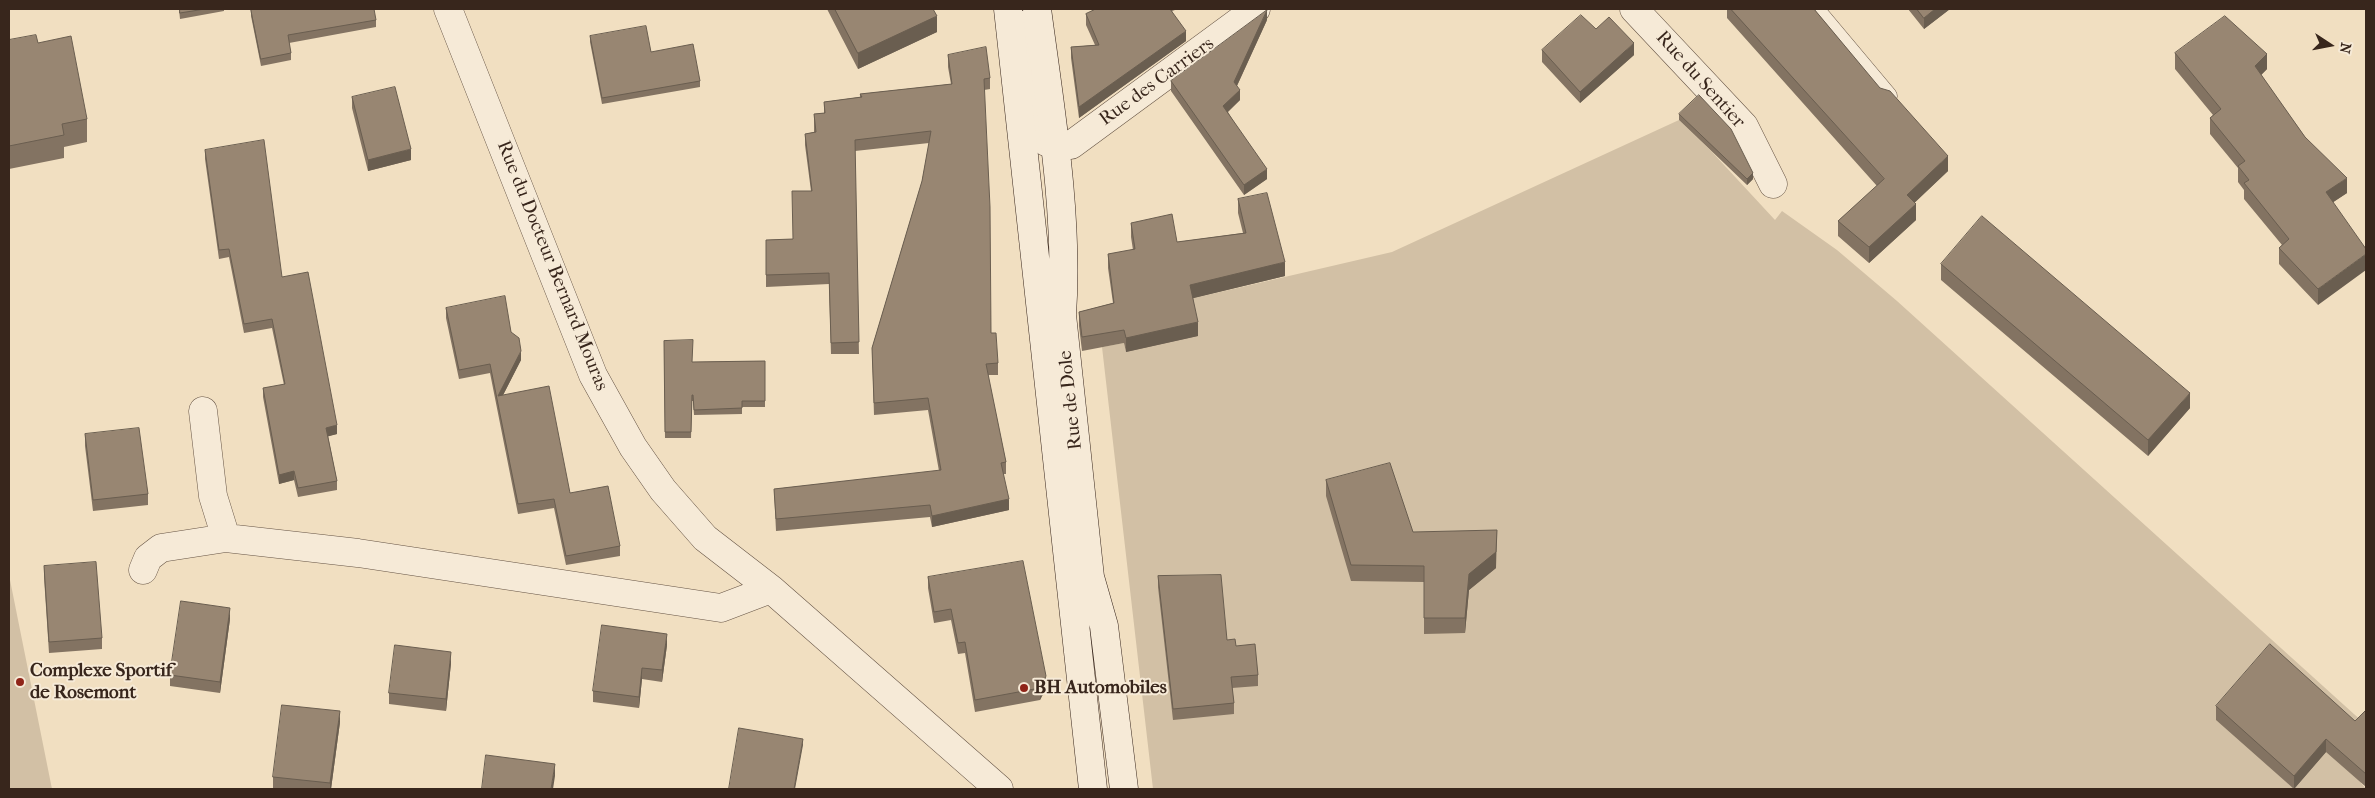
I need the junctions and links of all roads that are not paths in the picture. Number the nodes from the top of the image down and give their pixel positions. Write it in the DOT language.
graph roads {
  1 [pos="448,9"];
  2 [pos="1008,9"];
  3 [pos="1021,9"];
  4 [pos="1037,9"];
  5 [pos="1256,9"];
  6 [pos="1634,9"];
  7 [pos="1815,9"];
  8 [pos="1888,96"];
  9 [pos="1055,144"];
  10 [pos="1773,184"];
  11 [pos="203,411"];
  12 [pos="226,538"];
  13 [pos="143,570"];
  14 [pos="771,589"];
  15 [pos="999,789"];
  16 [pos="1093,789"];
  17 [pos="1124,789"];
  1 -- 14 [label="street, Rue du Docteur Bernard Mouras"];
  2 -- 16 [label="street, Rue de Dole"];
  3 -- 9 [label="street"];
  4 -- 9 [label="street, Rue de Dole"];
  5 -- 9 [label="street, Rue des Carriers"];
  6 -- 10 [label="street, Rue du Sentier"];
  7 -- 8 [label="lane"];
  9 -- 17 [label="street, Rue de Dole"];
  11 -- 12 [label="street"];
  12 -- 13 [label="street"];
  12 -- 14 [label="street"];
  14 -- 15 [label="street, Rue du Docteur Bernard Mouras"];
}
